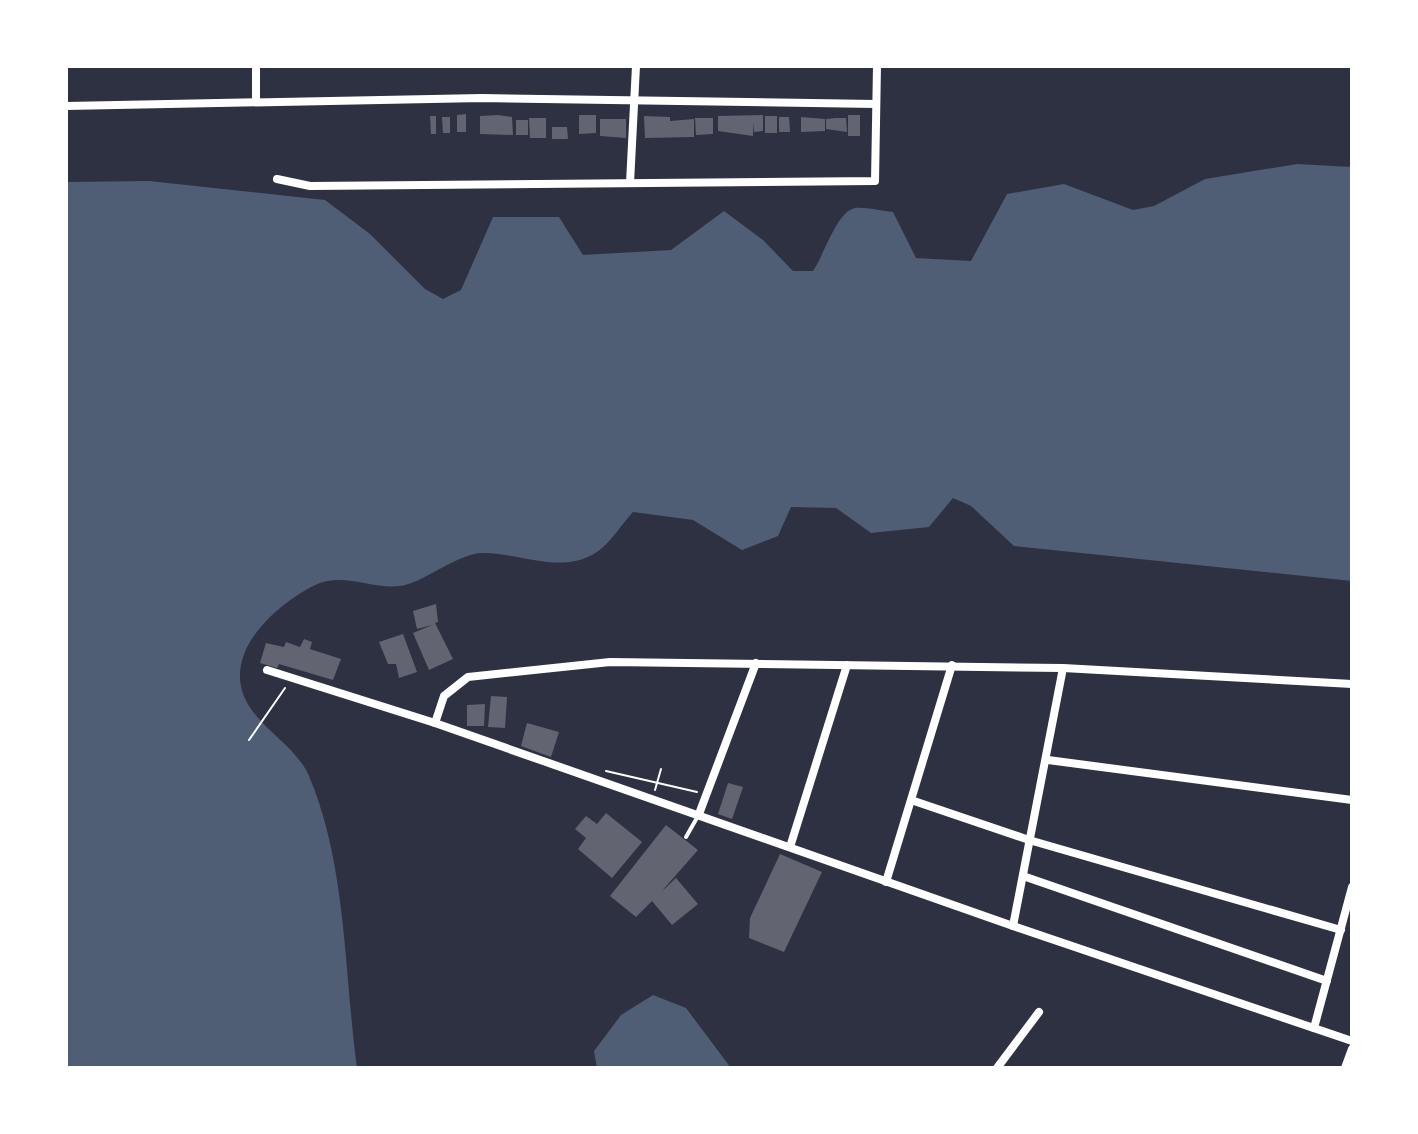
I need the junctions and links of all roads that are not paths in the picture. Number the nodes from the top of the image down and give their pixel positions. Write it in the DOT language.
graph roads {
  1 [pos="256,66"];
  2 [pos="636,66"];
  3 [pos="877,66"];
  4 [pos="634,99"];
  5 [pos="256,100"];
  6 [pos="876,104"];
  7 [pos="66,106"];
  8 [pos="277,179"];
  9 [pos="630,183"];
  10 [pos="756,663"];
  11 [pos="847,665"];
  12 [pos="952,665"];
  13 [pos="1063,668"];
  14 [pos="267,670"];
  15 [pos="1352,684"];
  16 [pos="435,723"];
  17 [pos="1048,760"];
  18 [pos="911,800"];
  19 [pos="1352,800"];
  20 [pos="699,814"];
  21 [pos="686,837"];
  22 [pos="1029,840"];
  23 [pos="790,847"];
  24 [pos="1023,876"];
  25 [pos="886,882"];
  26 [pos="1352,887"];
  27 [pos="1013,926"];
  28 [pos="1341,930"];
  29 [pos="1327,981"];
  30 [pos="1039,1012"];
  31 [pos="1314,1028"];
  32 [pos="1352,1041"];
  33 [pos="1352,1049"];
  34 [pos="997,1068"];
  35 [pos="1345,1068"];
  1 -- 5 [label="street"];
  2 -- 4 [label="street"];
  3 -- 6 [label="street"];
  4 -- 5 [label="street"];
  4 -- 6 [label="street"];
  4 -- 9 [label="street"];
  5 -- 7 [label="street"];
  6 -- 9 [label="street"];
  8 -- 9 [label="street"];
  10 -- 11 [label="street"];
  10 -- 16 [label="street"];
  10 -- 20 [label="street"];
  11 -- 12 [label="street"];
  11 -- 23 [label="street"];
  12 -- 13 [label="street"];
  12 -- 18 [label="street"];
  13 -- 15 [label="street"];
  13 -- 17 [label="street"];
  14 -- 16 [label="street"];
  16 -- 20 [label="street"];
  17 -- 19 [label="street"];
  17 -- 22 [label="street"];
  18 -- 22 [label="street"];
  18 -- 25 [label="street"];
  20 -- 21 [label="lane"];
  20 -- 23 [label="street"];
  22 -- 24 [label="street"];
  22 -- 28 [label="street"];
  23 -- 25 [label="street"];
  24 -- 27 [label="street"];
  24 -- 29 [label="street"];
  25 -- 27 [label="street"];
  26 -- 28 [label="street"];
  27 -- 31 [label="street"];
  28 -- 29 [label="street"];
  29 -- 31 [label="street"];
  30 -- 34 [label="street"];
  31 -- 32 [label="street"];
  33 -- 35 [label="street"];
}
